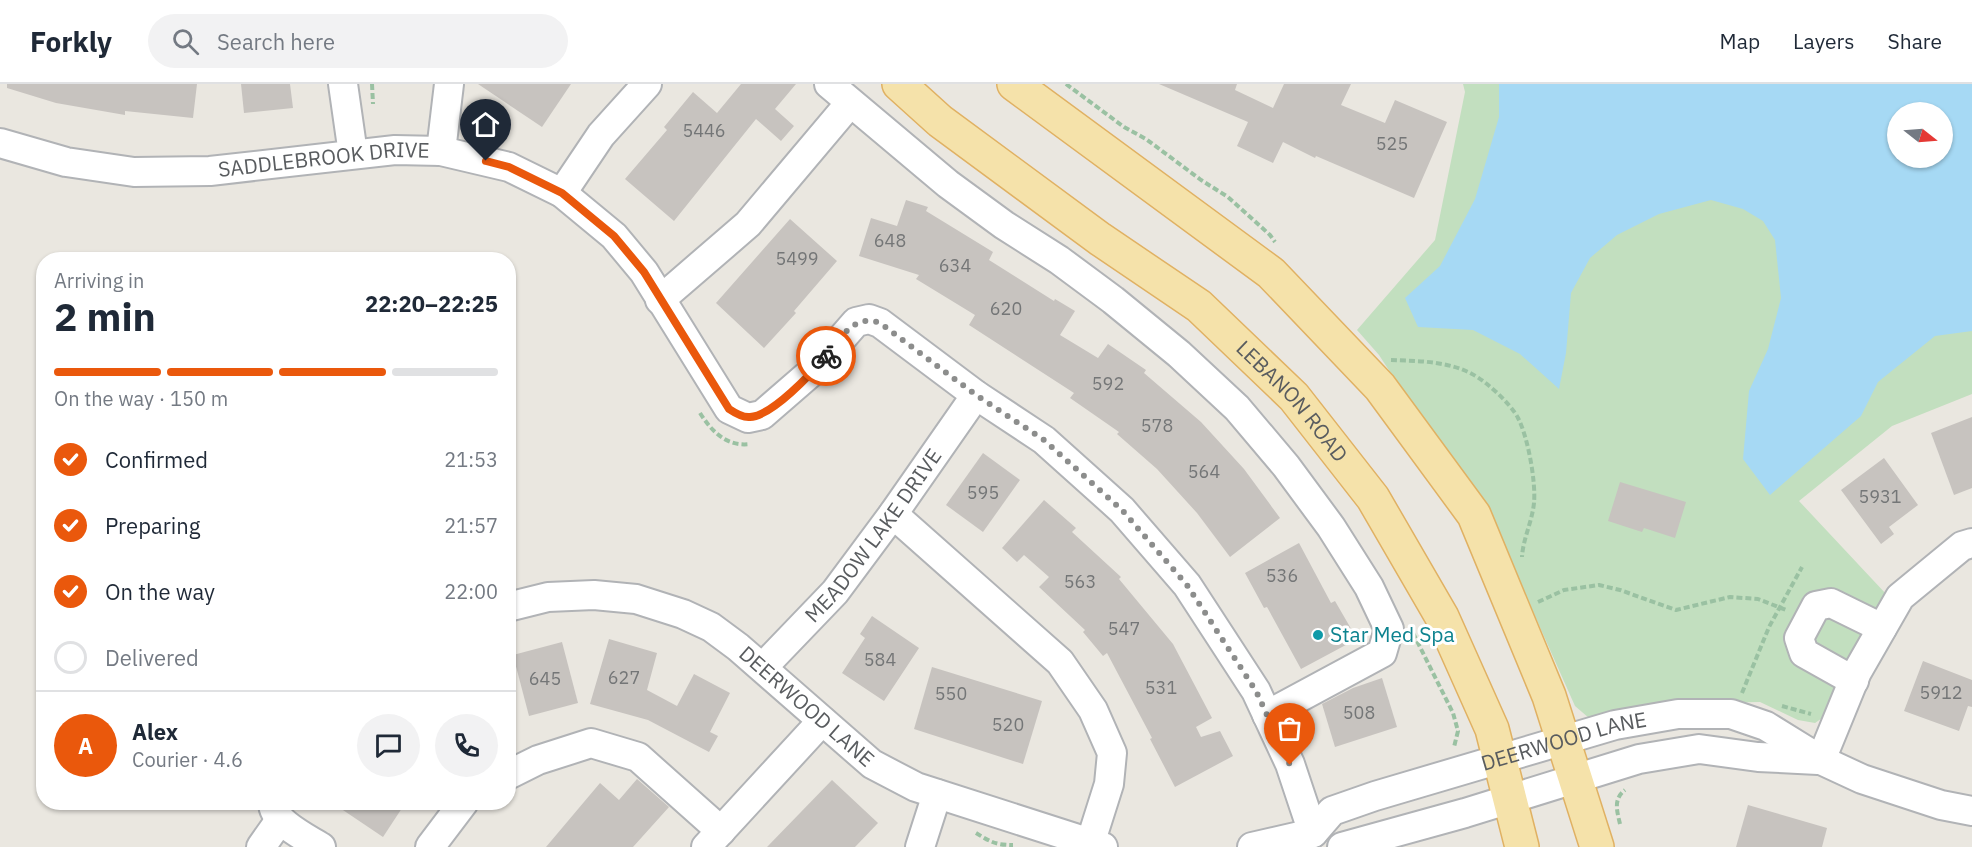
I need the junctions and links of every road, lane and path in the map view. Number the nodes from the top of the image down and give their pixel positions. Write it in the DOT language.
graph roads {
  1 [pos="343,84"];
  2 [pos="449,84"];
  3 [pos="647,84"];
  4 [pos="829,84"];
  5 [pos="899,84"];
  6 [pos="1014,84"];
  7 [pos="850,103"];
  8 [pos="0,143"];
  9 [pos="441,151"];
  10 [pos="353,154"];
  11 [pos="562,193"];
  12 [pos="660,300"];
  13 [pos="976,395"];
  14 [pos="697,408"];
  15 [pos="761,442"];
  16 [pos="893,514"];
  17 [pos="1972,543"];
  18 [pos="1802,567"];
  19 [pos="1536,603"];
  20 [pos="516,605"];
  21 [pos="1780,607"];
  22 [pos="1808,621"];
  23 [pos="1882,628"];
  24 [pos="763,667"];
  25 [pos="1854,681"];
  26 [pos="1742,694"];
  27 [pos="1267,715"];
  28 [pos="822,721"];
  29 [pos="1563,740"];
  30 [pos="1500,759"];
  31 [pos="1821,760"];
  32 [pos="516,771"];
  33 [pos="1575,779"];
  34 [pos="1625,790"];
  35 [pos="937,794"];
  36 [pos="1510,799"];
  37 [pos="458,810"];
  38 [pos="277,811"];
  39 [pos="1972,811"];
  40 [pos="1313,833"];
  41 [pos="1609,838"];
  42 [pos="713,839"];
  43 [pos="1096,845"];
  44 [pos="261,847"];
  45 [pos="321,847"];
  46 [pos="430,847"];
  47 [pos="920,847"];
  48 [pos="1252,847"];
  49 [pos="1341,847"];
  50 [pos="1522,847"];
  1 -- 10 [label="street"];
  2 -- 9 [label="street"];
  3 -- 11 [label="street"];
  4 -- 7 [label="street"];
  5 -- 30 [label="main road, LEBANON ROAD"];
  6 -- 29 [label="main road"];
  7 -- 12 [label="street"];
  7 -- 27 [label="street"];
  8 -- 10 [label="street, SADDLEBROOK DRIVE"];
  9 -- 10 [label="street, SADDLEBROOK DRIVE"];
  9 -- 11 [label="street, SADDLEBROOK DRIVE"];
  11 -- 12 [label="street, SADDLEBROOK DRIVE"];
  12 -- 13 [label="street, SADDLEBROOK DRIVE"];
  13 -- 16 [label="street, MEADOW LAKE DRIVE"];
  13 -- 27 [label="street"];
  14 -- 15 [label="path"];
  16 -- 24 [label="street, MEADOW LAKE DRIVE"];
  16 -- 43 [label="street"];
  17 -- 23 [label="street"];
  18 -- 21 [label="path"];
  19 -- 21 [label="path"];
  20 -- 24 [label="street, DEERWOOD LANE"];
  21 -- 22 [label="path"];
  21 -- 26 [label="path"];
  22 -- 23 [label="street"];
  22 -- 25 [label="street"];
  23 -- 25 [label="street"];
  24 -- 28 [label="street, DEERWOOD LANE"];
  25 -- 31 [label="street"];
  27 -- 40 [label="street"];
  28 -- 35 [label="street, DEERWOOD LANE"];
  28 -- 42 [label="street"];
  29 -- 30 [label="street, DEERWOOD LANE"];
  29 -- 31 [label="street, DEERWOOD LANE"];
  29 -- 33 [label="main road"];
  30 -- 36 [label="main road, LEBANON ROAD"];
  30 -- 40 [label="street, DEERWOOD LANE"];
  31 -- 33 [label="street, DEERWOOD LANE"];
  31 -- 39 [label="street, DEERWOOD LANE"];
  32 -- 42 [label="street"];
  33 -- 36 [label="street, DEERWOOD LANE"];
  33 -- 41 [label="main road"];
  34 -- 41 [label="path"];
  35 -- 43 [label="street, DEERWOOD LANE"];
  35 -- 47 [label="street"];
  36 -- 49 [label="street, DEERWOOD LANE"];
  36 -- 50 [label="main road, LEBANON ROAD"];
  37 -- 46 [label="street"];
  38 -- 44 [label="street"];
  38 -- 45 [label="street"];
  40 -- 48 [label="street"];
  40 -- 49 [label="street, DEERWOOD LANE"];
}
